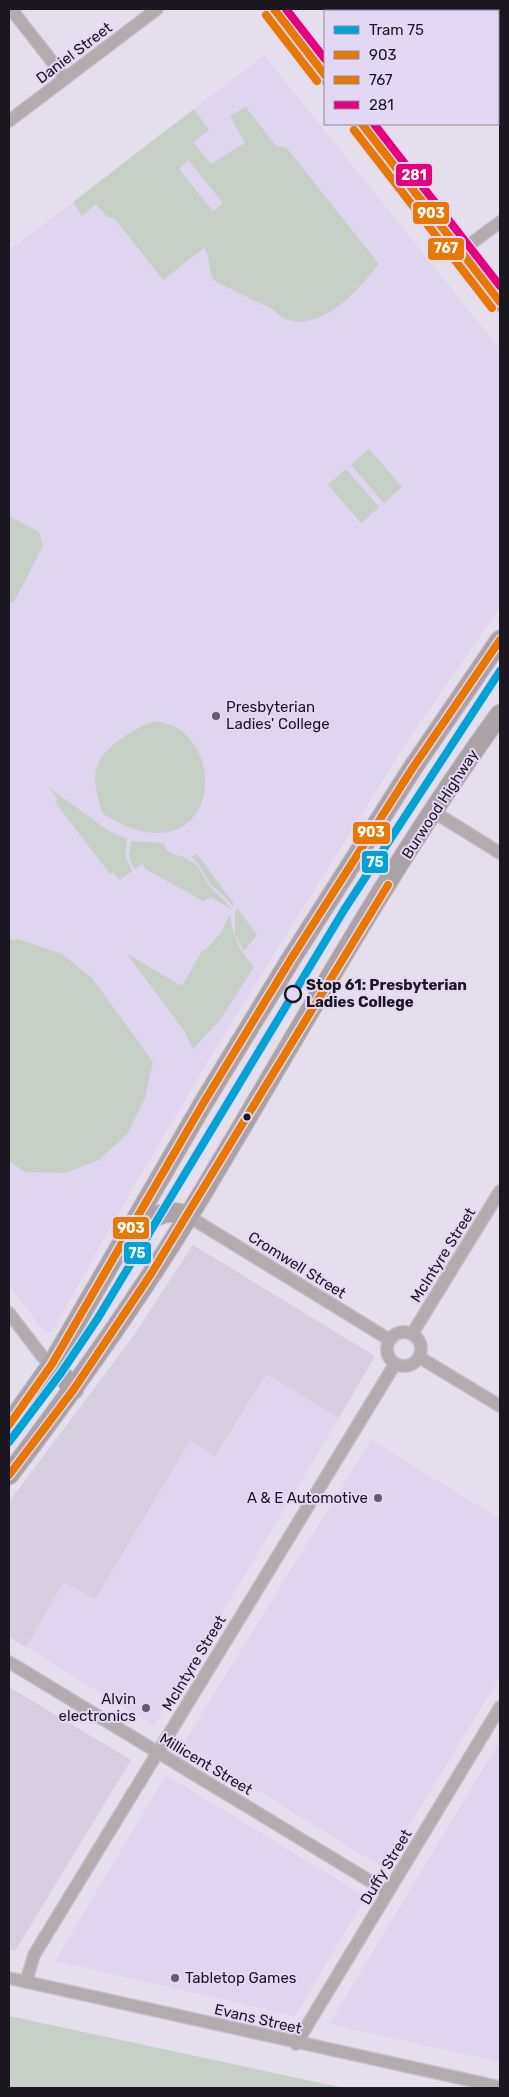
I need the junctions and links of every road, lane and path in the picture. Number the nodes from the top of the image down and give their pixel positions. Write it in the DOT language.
graph roads {
  1 [pos="12,9"];
  2 [pos="157,9"];
  3 [pos="274,9"];
  4 [pos="324,75"];
  5 [pos="65,78"];
  6 [pos="9,121"];
  7 [pos="363,125"];
  8 [pos="500,222"];
  9 [pos="461,252"];
  10 [pos="500,302"];
  11 [pos="500,640"];
  12 [pos="500,714"];
  13 [pos="434,812"];
  14 [pos="500,853"];
  15 [pos="500,1191"];
  16 [pos="188,1216"];
  17 [pos="114,1255"];
  18 [pos="9,1313"];
  19 [pos="412,1334"];
  20 [pos="390,1340"];
  21 [pos="419,1357"];
  22 [pos="52,1364"];
  23 [pos="395,1364"];
  24 [pos="74,1389"];
  25 [pos="500,1406"];
  26 [pos="9,1425"];
  27 [pos="9,1475"];
  28 [pos="9,1662"];
  29 [pos="500,1707"];
  30 [pos="158,1752"];
  31 [pos="388,1892"];
  32 [pos="9,1978"];
  33 [pos="26,1982"];
  34 [pos="296,2044"];
  35 [pos="500,2087"];
  1 -- 5 [label="street"];
  2 -- 5 [label="street, Daniel Street"];
  3 -- 4 [label="main road"];
  5 -- 6 [label="street, Daniel Street"];
  7 -- 9 [label="main road"];
  8 -- 9 [label="street"];
  9 -- 10 [label="main road"];
  11 -- 17 [label="highway"];
  12 -- 13 [label="highway, Burwood Highway"];
  13 -- 14 [label="street"];
  13 -- 16 [label="highway, Burwood Highway"];
  15 -- 19 [label="street, McIntyre Street"];
  16 -- 17 [label="highway"];
  16 -- 20 [label="street, Cromwell Street"];
  16 -- 24 [label="highway, Burwood Highway"];
  17 -- 22 [label="highway"];
  18 -- 22 [label="street"];
  19 -- 20 [label="street"];
  19 -- 21 [label="street"];
  20 -- 23 [label="street"];
  21 -- 23 [label="street"];
  21 -- 25 [label="street"];
  22 -- 24 [label="highway"];
  22 -- 26 [label="highway"];
  23 -- 30 [label="street, McIntyre Street"];
  24 -- 27 [label="highway, Burwood Highway"];
  28 -- 30 [label="street, Millicent Street"];
  29 -- 31 [label="street, Duffy Street"];
  30 -- 31 [label="street, Millicent Street"];
  30 -- 33 [label="street, McIntyre Street"];
  31 -- 34 [label="street, Duffy Street"];
  32 -- 33 [label="street, Evans Street"];
  33 -- 34 [label="street, Evans Street"];
  34 -- 35 [label="street, Evans Street"];
}
